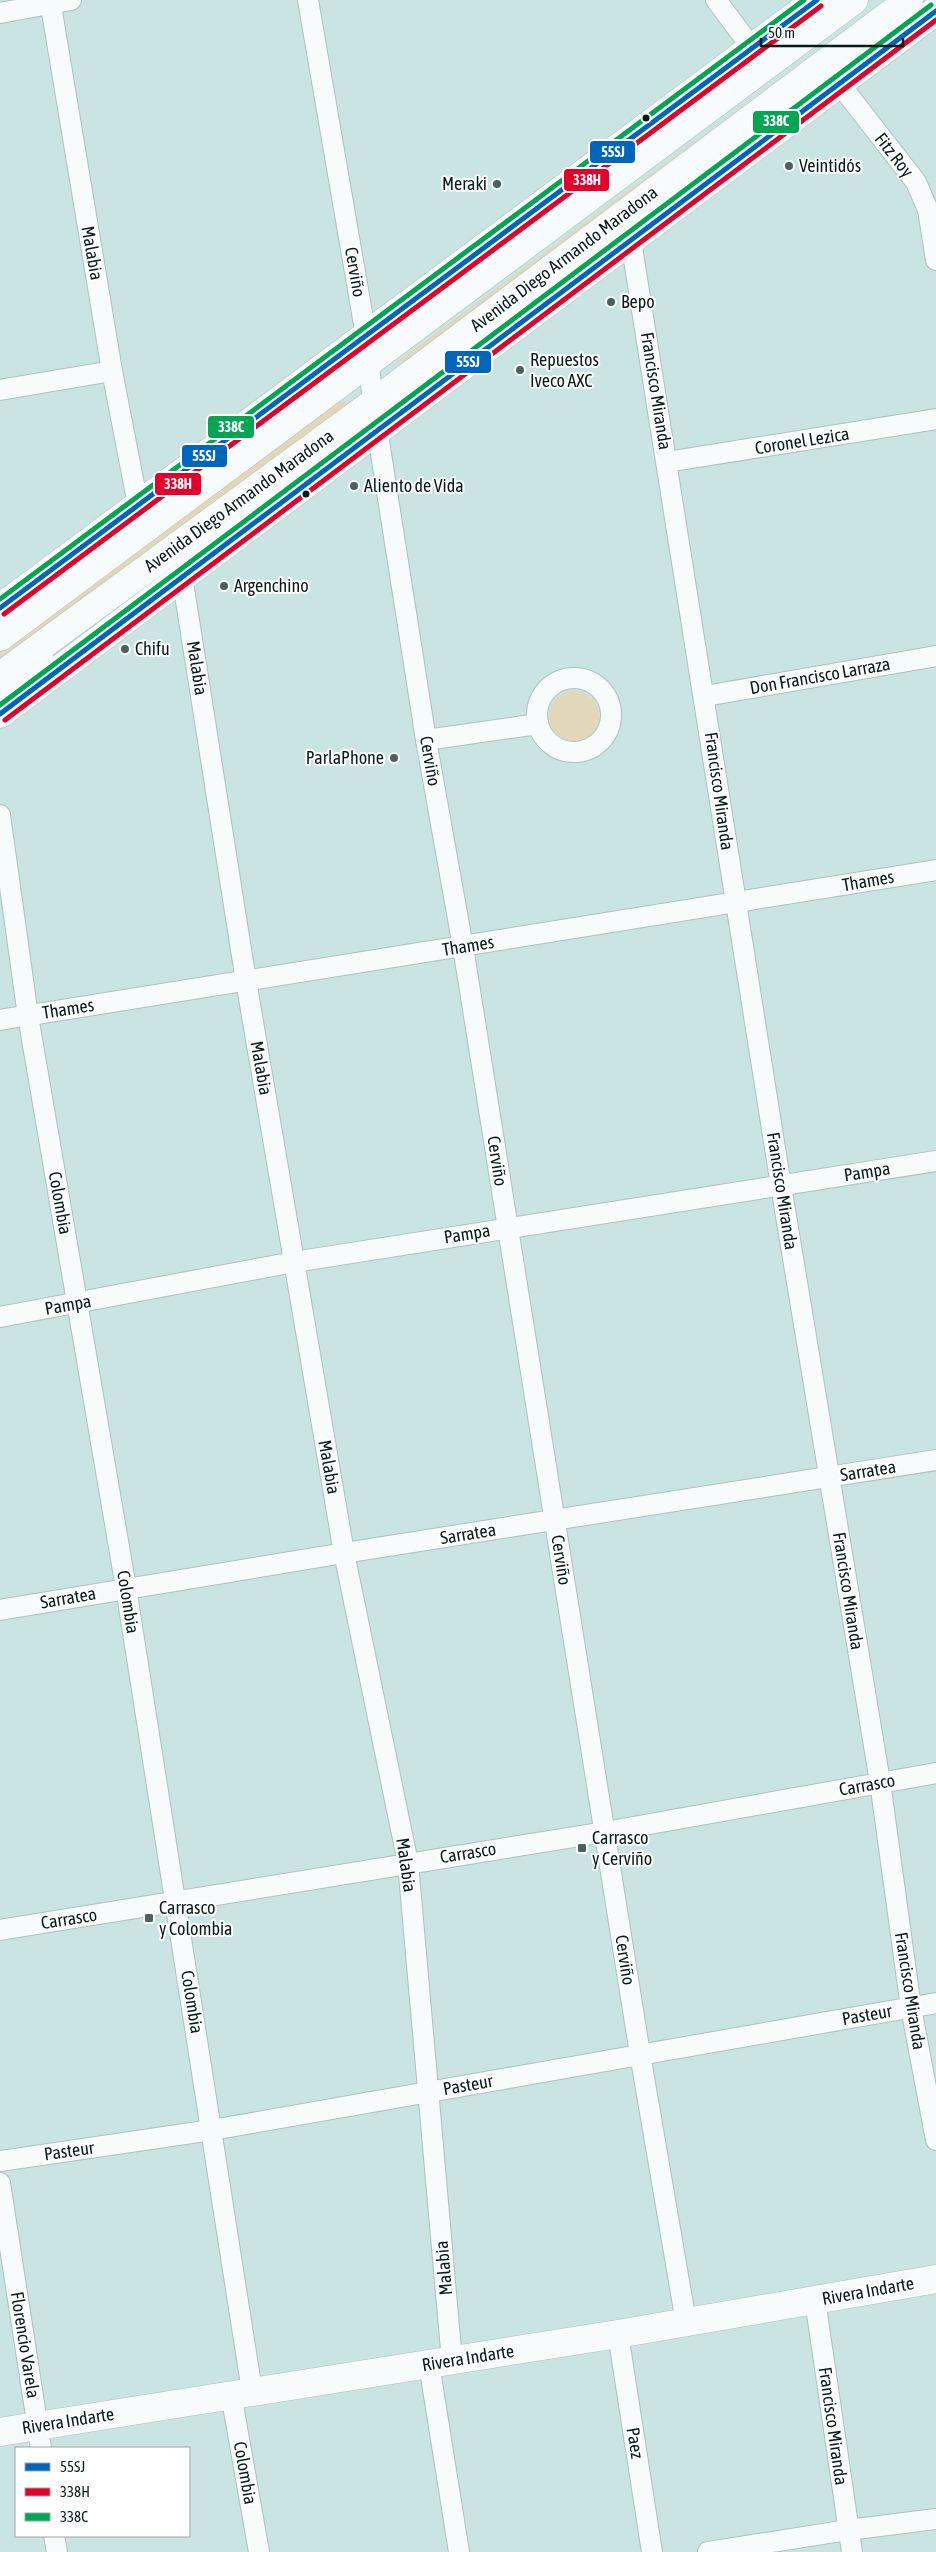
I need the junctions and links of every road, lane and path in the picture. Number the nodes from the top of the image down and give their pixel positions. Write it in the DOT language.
graph roads {
  1 [pos="70,0"];
  2 [pos="308,0"];
  3 [pos="716,0"];
  4 [pos="854,0"];
  5 [pos="909,0"];
  6 [pos="817,1"];
  7 [pos="50,2"];
  8 [pos="936,11"];
  9 [pos="0,13"];
  10 [pos="759,57"];
  11 [pos="831,74"];
  12 [pos="560,193"];
  13 [pos="631,241"];
  14 [pos="936,260"];
  15 [pos="366,336"];
  16 [pos="368,363"];
  17 [pos="112,371"];
  18 [pos="0,390"];
  19 [pos="373,403"];
  20 [pos="298,414"];
  21 [pos="936,420"];
  22 [pos="379,429"];
  23 [pos="227,438"];
  24 [pos="667,462"];
  25 [pos="149,512"];
  26 [pos="182,576"];
  27 [pos="0,608"];
  28 [pos="61,631"];
  29 [pos="0,638"];
  30 [pos="936,656"];
  31 [pos="0,676"];
  32 [pos="705,696"];
  33 [pos="0,708"];
  34 [pos="0,714"];
  35 [pos="538,724"];
  36 [pos="426,740"];
  37 [pos="0,815"];
  38 [pos="936,870"];
  39 [pos="735,904"];
  40 [pos="463,947"];
  41 [pos="246,980"];
  42 [pos="28,1016"];
  43 [pos="0,1020"];
  44 [pos="936,1161"];
  45 [pos="781,1186"];
  46 [pos="508,1228"];
  47 [pos="294,1262"];
  48 [pos="77,1304"];
  49 [pos="0,1317"];
  50 [pos="936,1460"];
  51 [pos="829,1477"];
  52 [pos="555,1521"];
  53 [pos="344,1553"];
  54 [pos="126,1588"];
  55 [pos="0,1610"];
  56 [pos="936,1773"];
  57 [pos="880,1782"];
  58 [pos="605,1832"];
  59 [pos="408,1863"];
  60 [pos="175,1901"];
  61 [pos="0,1930"];
  62 [pos="936,2003"];
  63 [pos="911,2008"];
  64 [pos="640,2054"];
  65 [pos="427,2092"];
  66 [pos="212,2130"];
  67 [pos="936,2140"];
  68 [pos="0,2161"];
  69 [pos="0,2182"];
  70 [pos="936,2279"];
  71 [pos="815,2300"];
  72 [pos="686,2322"];
  73 [pos="618,2334"];
  74 [pos="441,2362"];
  75 [pos="242,2392"];
  76 [pos="0,2432"];
  77 [pos="39,2437"];
  78 [pos="936,2519"];
  79 [pos="848,2530"];
  80 [pos="54,2537"];
  81 [pos="57,2552"];
  82 [pos="258,2552"];
  83 [pos="459,2552"];
  84 [pos="652,2552"];
  85 [pos="708,2552"];
  86 [pos="852,2552"];
  1 -- 7 [label="street"];
  2 -- 15 [label="street, Cerviño"];
  3 -- 10 [label="street"];
  4 -- 10 [label="street, Avenida Diego Armando Maradona"];
  5 -- 11 [label="street, Avenida Diego Armando Maradona"];
  6 -- 10 [label="street"];
  7 -- 9 [label="street"];
  7 -- 17 [label="street, Malabia"];
  8 -- 11 [label="street, Avenida Diego Armando Maradona"];
  10 -- 12 [label="street, Avenida Diego Armando Maradona"];
  10 -- 16 [label="street, Avenida Diego Armando Maradona"];
  11 -- 13 [label="street, Avenida Diego Armando Maradona"];
  11 -- 14 [label="street, Fitz Roy"];
  11 -- 19 [label="street, Avenida Diego Armando Maradona"];
  12 -- 15 [label="street, Avenida Diego Armando Maradona"];
  12 -- 16 [label="street"];
  13 -- 22 [label="street, Avenida Diego Armando Maradona"];
  13 -- 24 [label="street, Francisco Miranda"];
  15 -- 16 [label="street, Cerviño"];
  15 -- 23 [label="street, Avenida Diego Armando Maradona"];
  16 -- 19 [label="street, Cerviño"];
  16 -- 20 [label="street, Avenida Diego Armando Maradona"];
  17 -- 18 [label="street"];
  17 -- 25 [label="street, Malabia"];
  19 -- 22 [label="street, Cerviño"];
  19 -- 28 [label="street, Avenida Diego Armando Maradona"];
  20 -- 23 [label="street"];
  20 -- 25 [label="street, Avenida Diego Armando Maradona"];
  21 -- 24 [label="street, Coronel Lezica"];
  22 -- 26 [label="street, Avenida Diego Armando Maradona"];
  22 -- 36 [label="street, Cerviño"];
  23 -- 25 [label="street, Avenida Diego Armando Maradona"];
  24 -- 32 [label="street, Francisco Miranda"];
  25 -- 27 [label="street, Avenida Diego Armando Maradona"];
  25 -- 29 [label="street, Avenida Diego Armando Maradona"];
  26 -- 34 [label="street, Avenida Diego Armando Maradona"];
  26 -- 41 [label="street, Malabia"];
  28 -- 31 [label="street, Avenida Diego Armando Maradona"];
  28 -- 33 [label="street"];
  30 -- 32 [label="street, Don Francisco Larraza"];
  32 -- 39 [label="street, Francisco Miranda"];
  35 -- 36 [label="street"];
  36 -- 40 [label="street, Cerviño"];
  37 -- 42 [label="street, Colombia"];
  38 -- 39 [label="street, Thames"];
  39 -- 40 [label="street, Thames"];
  39 -- 45 [label="street, Francisco Miranda"];
  40 -- 41 [label="street, Thames"];
  40 -- 46 [label="street, Cerviño"];
  41 -- 42 [label="street, Thames"];
  41 -- 47 [label="street, Malabia"];
  42 -- 43 [label="street, Thames"];
  42 -- 48 [label="street, Colombia"];
  44 -- 45 [label="street, Pampa"];
  45 -- 46 [label="street, Pampa"];
  45 -- 51 [label="street, Francisco Miranda"];
  46 -- 47 [label="street, Pampa"];
  46 -- 52 [label="street, Cerviño"];
  47 -- 48 [label="street, Pampa"];
  47 -- 53 [label="street, Malabia"];
  48 -- 49 [label="street, Pampa"];
  48 -- 54 [label="street, Colombia"];
  50 -- 51 [label="street, Sarratea"];
  51 -- 52 [label="street, Sarratea"];
  51 -- 57 [label="street, Francisco Miranda"];
  52 -- 53 [label="street, Sarratea"];
  52 -- 58 [label="street, Cerviño"];
  53 -- 54 [label="street, Sarratea"];
  53 -- 59 [label="street, Malabia"];
  54 -- 55 [label="street, Sarratea"];
  54 -- 60 [label="street, Colombia"];
  56 -- 57 [label="street, Carrasco"];
  57 -- 58 [label="street, Carrasco"];
  57 -- 63 [label="street, Francisco Miranda"];
  58 -- 59 [label="street, Carrasco"];
  58 -- 64 [label="street, Cerviño"];
  59 -- 60 [label="street, Carrasco"];
  59 -- 65 [label="street, Malabia"];
  60 -- 61 [label="street, Carrasco"];
  60 -- 66 [label="street, Colombia"];
  62 -- 63 [label="street, Pasteur"];
  63 -- 64 [label="street, Pasteur"];
  63 -- 67 [label="street, Francisco Miranda"];
  64 -- 65 [label="street, Pasteur"];
  64 -- 72 [label="street, Cerviño"];
  65 -- 66 [label="street, Pasteur"];
  65 -- 74 [label="street, Malabia"];
  66 -- 68 [label="street, Pasteur"];
  66 -- 75 [label="street, Colombia"];
  69 -- 77 [label="street, Florencio Varela"];
  70 -- 71 [label="street, Rivera Indarte"];
  71 -- 72 [label="street, Rivera Indarte"];
  71 -- 79 [label="street, Francisco Miranda"];
  72 -- 73 [label="street, Rivera Indarte"];
  73 -- 74 [label="street, Rivera Indarte"];
  73 -- 84 [label="street, Paez"];
  74 -- 75 [label="street, Rivera Indarte"];
  74 -- 83 [label="street, Malabia"];
  75 -- 77 [label="street, Rivera Indarte"];
  75 -- 82 [label="street, Colombia"];
  76 -- 77 [label="street, Rivera Indarte"];
  78 -- 79 [label="street"];
  79 -- 85 [label="street"];
  79 -- 86 [label="street, Francisco Miranda"];
  80 -- 81 [label="street"];
}
